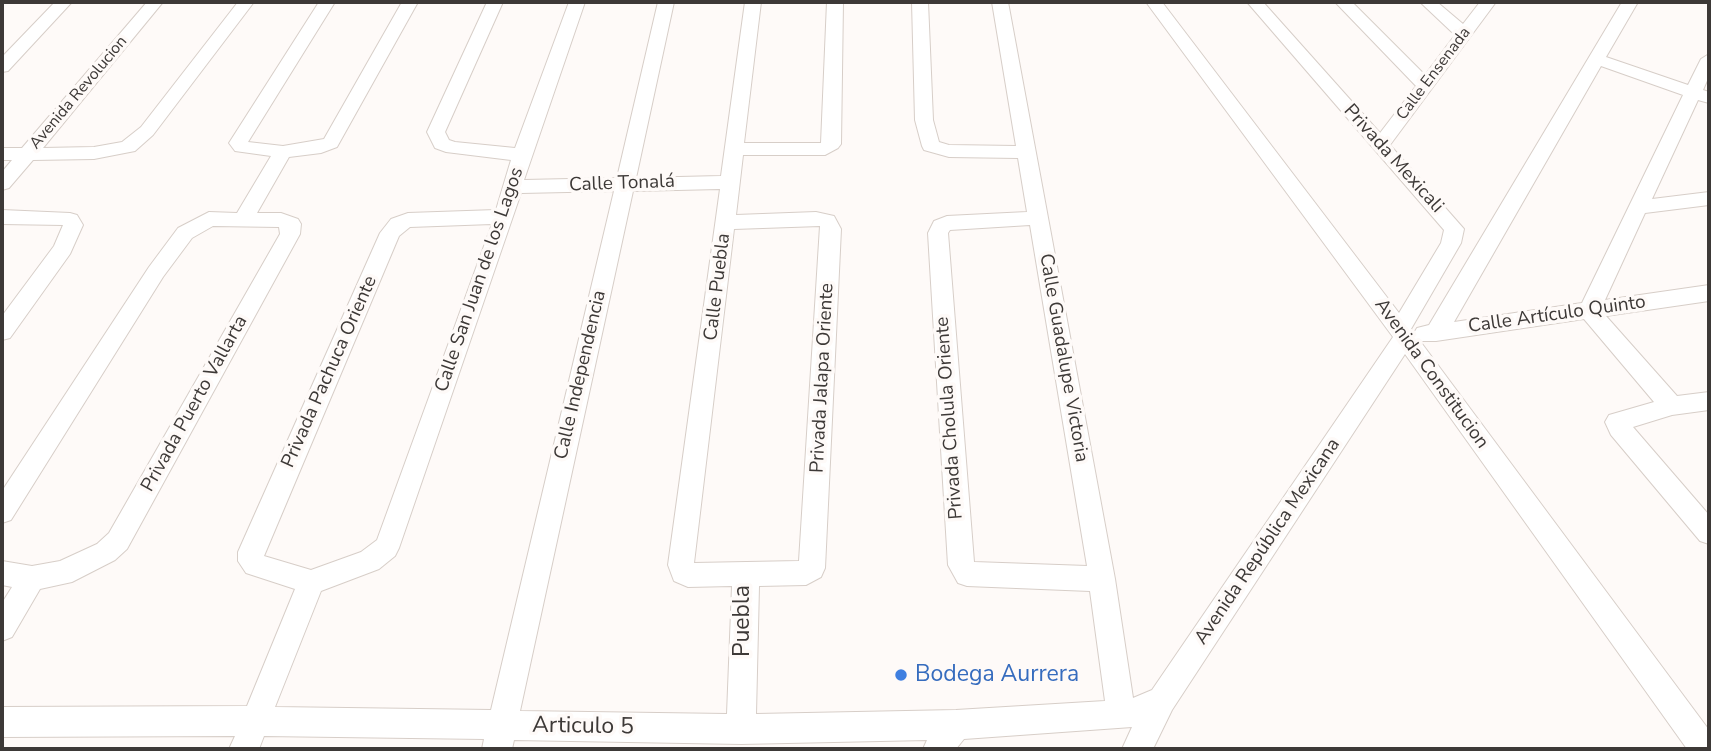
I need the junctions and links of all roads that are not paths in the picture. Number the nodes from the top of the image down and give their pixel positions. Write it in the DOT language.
graph roads {
  1 [pos="64,2"];
  2 [pos="155,2"];
  3 [pos="246,2"];
  4 [pos="327,2"];
  5 [pos="410,2"];
  6 [pos="495,2"];
  7 [pos="577,2"];
  8 [pos="666,2"];
  9 [pos="752,2"];
  10 [pos="835,2"];
  11 [pos="920,2"];
  12 [pos="1000,2"];
  13 [pos="1154,2"];
  14 [pos="1255,2"];
  15 [pos="1343,2"];
  16 [pos="1428,2"];
  17 [pos="1488,2"];
  18 [pos="1630,2"];
  19 [pos="1464,34"];
  20 [pos="1597,59"];
  21 [pos="1709,59"];
  22 [pos="2,67"];
  23 [pos="1425,85"];
  24 [pos="1701,95"];
  25 [pos="1380,146"];
  26 [pos="735,149"];
  27 [pos="283,152"];
  28 [pos="1027,152"];
  29 [pos="2,153"];
  30 [pos="28,154"];
  31 [pos="522,155"];
  32 [pos="731,181"];
  33 [pos="2,184"];
  34 [pos="623,184"];
  35 [pos="513,187"];
  36 [pos="1709,199"];
  37 [pos="1641,207"];
  38 [pos="2,217"];
  39 [pos="504,217"];
  40 [pos="244,218"];
  41 [pos="1039,218"];
  42 [pos="726,222"];
  43 [pos="1709,293"];
  44 [pos="1589,311"];
  45 [pos="2,332"];
  46 [pos="1436,333"];
  47 [pos="1402,334"];
  48 [pos="1709,401"];
  49 [pos="1672,407"];
  50 [pos="2,512"];
  51 [pos="1709,533"];
  52 [pos="683,572"];
  53 [pos="2,573"];
  54 [pos="746,574"];
  55 [pos="32,578"];
  56 [pos="1102,579"];
  57 [pos="310,582"];
  58 [pos="2,628"];
  59 [pos="1162,700"];
  60 [pos="1121,715"];
  61 [pos="255,721"];
  62 [pos="2,722"];
  63 [pos="957,725"];
  64 [pos="741,729"];
  65 [pos="500,738"];
  66 [pos="244,749"];
  67 [pos="938,749"];
  68 [pos="1137,749"];
  69 [pos="1705,749"];
  1 -- 22 [label="street"];
  2 -- 30 [label="street, Avenida Revolucion"];
  3 -- 30 [label="street"];
  4 -- 27 [label="street"];
  5 -- 27 [label="street"];
  6 -- 31 [label="street"];
  7 -- 31 [label="street, Calle San Juan de los Lagos"];
  8 -- 34 [label="street, Calle Independencia"];
  9 -- 26 [label="street, Calle Puebla"];
  10 -- 26 [label="street"];
  11 -- 28 [label="street"];
  12 -- 28 [label="street, Calle Guadalupe Victoria"];
  13 -- 47 [label="street, Avenida Constitucion"];
  14 -- 25 [label="street, Privada Mexicali"];
  15 -- 23 [label="street"];
  16 -- 19 [label="street"];
  17 -- 19 [label="street, Calle Ensenada"];
  18 -- 20 [label="street"];
  19 -- 23 [label="street, Calle Ensenada"];
  20 -- 24 [label="street"];
  20 -- 46 [label="street"];
  21 -- 24 [label="street"];
  23 -- 25 [label="street, Calle Ensenada"];
  24 -- 37 [label="street"];
  25 -- 47 [label="street, Privada Mexicali"];
  26 -- 32 [label="street, Calle Puebla"];
  27 -- 40 [label="street"];
  28 -- 41 [label="street, Calle Guadalupe Victoria"];
  29 -- 30 [label="street"];
  30 -- 33 [label="street, Avenida Revolucion"];
  31 -- 35 [label="street, Calle San Juan de los Lagos"];
  32 -- 34 [label="street, Calle Tonalá"];
  32 -- 42 [label="street, Calle Puebla"];
  34 -- 35 [label="street, Calle Tonalá"];
  34 -- 65 [label="street, Calle Independencia"];
  35 -- 39 [label="street, Calle San Juan de los Lagos"];
  36 -- 37 [label="street"];
  37 -- 44 [label="street"];
  38 -- 45 [label="street"];
  39 -- 57 [label="street, Calle San Juan de los Lagos"];
  39 -- 57 [label="street, Privada Pachuca Oriente"];
  40 -- 50 [label="street, Privada Puerto Vallarta"];
  40 -- 55 [label="street, Privada Puerto Vallarta"];
  41 -- 56 [label="street, Calle Guadalupe Victoria"];
  41 -- 56 [label="street, Privada Cholula Oriente"];
  42 -- 52 [label="street, Calle Puebla"];
  42 -- 54 [label="street, Privada Jalapa Oriente"];
  43 -- 44 [label="street, Calle Artículo Quinto"];
  44 -- 46 [label="street, Calle Artículo Quinto"];
  44 -- 49 [label="street"];
  46 -- 47 [label="street, Calle Artículo Quinto"];
  47 -- 59 [label="street, Avenida República Mexicana"];
  47 -- 69 [label="street, Avenida Constitucion"];
  48 -- 49 [label="street"];
  49 -- 51 [label="street"];
  52 -- 54 [label="street, Puebla"];
  53 -- 55 [label="street, Privada Puerto Vallarta"];
  54 -- 64 [label="street, Puebla"];
  55 -- 58 [label="street"];
  56 -- 60 [label="street, Calle Guadalupe Victoria"];
  57 -- 61 [label="street"];
  59 -- 60 [label="street, Articulo 5"];
  59 -- 68 [label="street, Avenida República Mexicana"];
  60 -- 63 [label="street, Articulo 5"];
  61 -- 62 [label="street, Articulo 5"];
  61 -- 65 [label="street, Articulo 5"];
  61 -- 66 [label="street"];
  63 -- 64 [label="street, Articulo 5"];
  63 -- 67 [label="street"];
  64 -- 65 [label="street, Articulo 5"];
}
